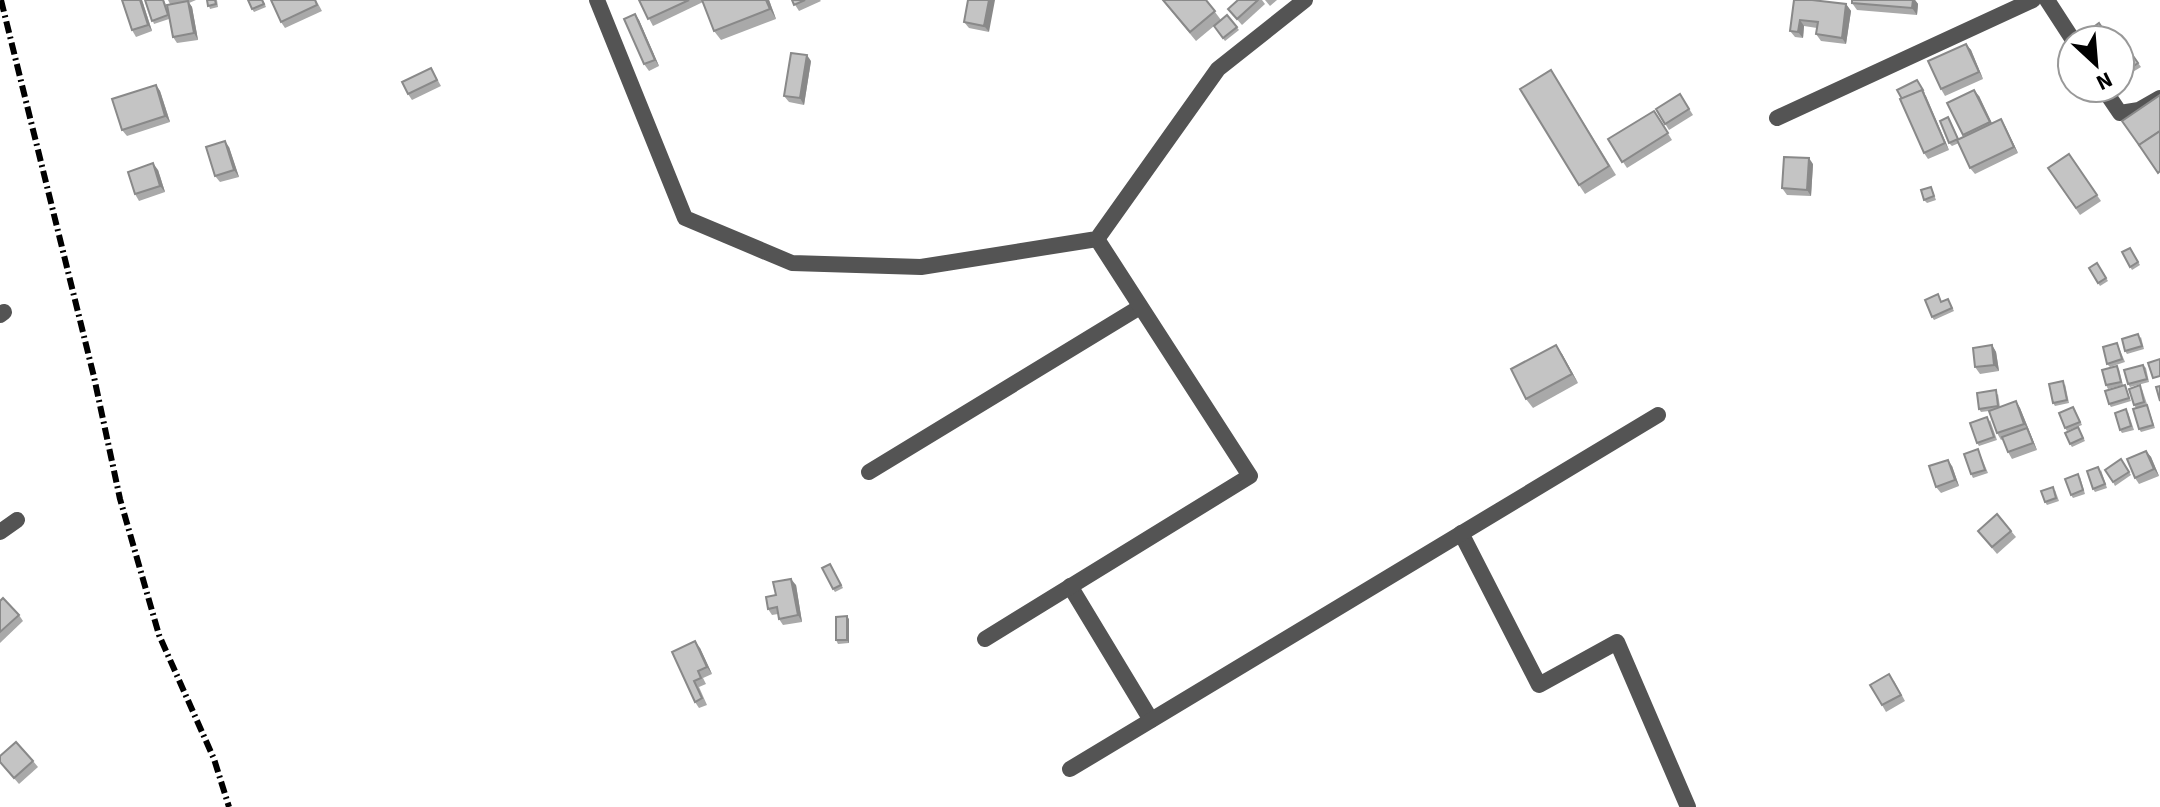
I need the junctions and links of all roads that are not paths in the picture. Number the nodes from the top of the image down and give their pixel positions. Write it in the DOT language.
graph roads {
  1 [pos="597,0"];
  2 [pos="1305,0"];
  3 [pos="2033,0"];
  4 [pos="2047,0"];
  5 [pos="2063,24"];
  6 [pos="2160,98"];
  7 [pos="2114,104"];
  8 [pos="1777,118"];
  9 [pos="1097,239"];
  10 [pos="1140,307"];
  11 [pos="1658,415"];
  12 [pos="869,472"];
  13 [pos="17,520"];
  14 [pos="0,532"];
  15 [pos="1461,533"];
  16 [pos="1070,586"];
  17 [pos="985,639"];
  18 [pos="1151,720"];
  19 [pos="1070,769"];
  20 [pos="1688,807"];
  1 -- 9 [label="street"];
  2 -- 9 [label="street"];
  3 -- 8 [label="street"];
  4 -- 5 [label="street"];
  6 -- 7 [label="street"];
  9 -- 10 [label="street"];
  10 -- 12 [label="street"];
  10 -- 16 [label="street"];
  11 -- 15 [label="street"];
  13 -- 14 [label="street"];
  15 -- 18 [label="street"];
  15 -- 20 [label="street"];
  16 -- 17 [label="street"];
  16 -- 18 [label="street"];
  18 -- 19 [label="street"];
}
